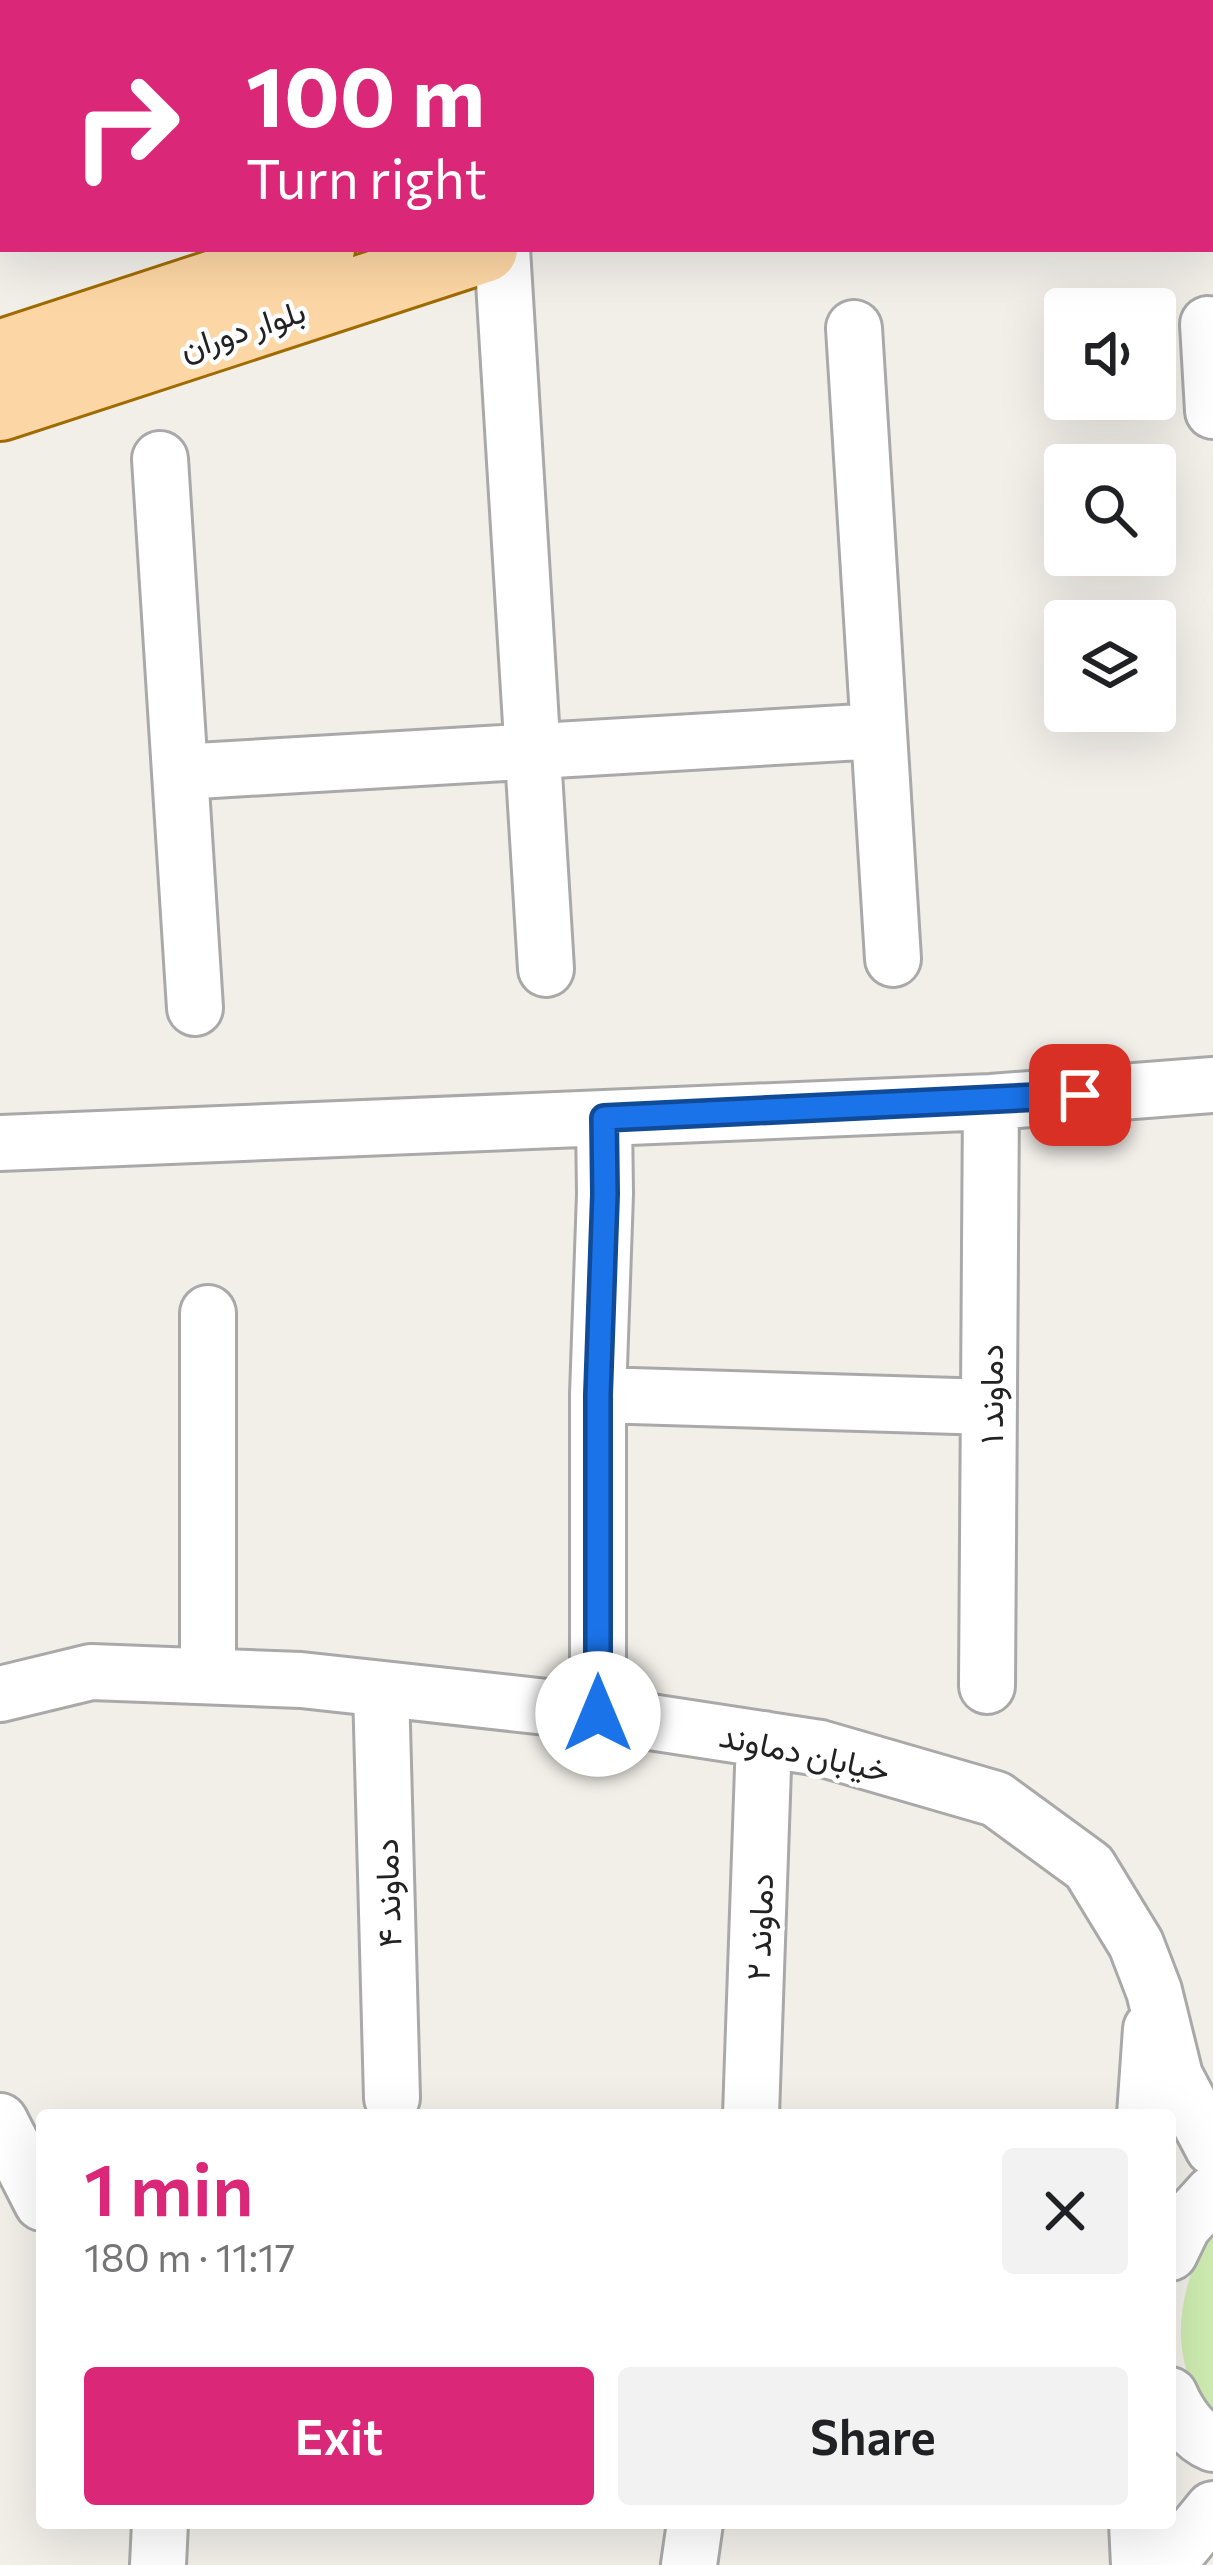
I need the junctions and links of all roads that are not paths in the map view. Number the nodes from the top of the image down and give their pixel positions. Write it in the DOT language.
graph roads {
  1 [pos="314,252"];
  2 [pos="474,252"];
  3 [pos="502,252"];
  4 [pos="1208,324"];
  5 [pos="854,328"];
  6 [pos="2,388"];
  7 [pos="1213,411"];
  8 [pos="160,459"];
  9 [pos="878,731"];
  10 [pos="533,751"];
  11 [pos="180,772"];
  12 [pos="892,959"];
  13 [pos="547,969"];
  14 [pos="195,1008"];
  15 [pos="1213,1085"];
  16 [pos="991,1102"];
  17 [pos="604,1118"];
  18 [pos="0,1144"];
  19 [pos="208,1313"];
  20 [pos="598,1395"];
  21 [pos="989,1407"];
  22 [pos="208,1676"];
  23 [pos="987,1687"];
  24 [pos="381,1689"];
  25 [pos="0,1694"];
  26 [pos="598,1714"];
  27 [pos="764,1739"];
  28 [pos="1154,1991"];
  29 [pos="392,2098"];
  30 [pos="752,2109"];
  31 [pos="1145,2109"];
  32 [pos="0,2121"];
  33 [pos="1213,2148"];
  34 [pos="36,2191"];
  35 [pos="1213,2193"];
  36 [pos="1176,2241"];
  37 [pos="1176,2409"];
  38 [pos="1213,2444"];
  39 [pos="1213,2509"];
  40 [pos="160,2529"];
  41 [pos="694,2529"];
  42 [pos="1137,2529"];
  43 [pos="158,2565"];
  44 [pos="689,2565"];
  45 [pos="1138,2565"];
  46 [pos="1167,2565"];
  1 -- 6 [label="main road, بلوار دوران"];
  2 -- 6 [label="main road, بلوار دوران"];
  3 -- 10 [label="street"];
  4 -- 7 [label="street"];
  5 -- 9 [label="street"];
  8 -- 11 [label="street"];
  9 -- 10 [label="street"];
  9 -- 12 [label="street"];
  10 -- 11 [label="street"];
  10 -- 13 [label="street"];
  11 -- 14 [label="street"];
  15 -- 16 [label="street"];
  16 -- 17 [label="street"];
  16 -- 21 [label="street, دماوند ۱"];
  17 -- 18 [label="street"];
  17 -- 20 [label="street"];
  19 -- 22 [label="street"];
  20 -- 21 [label="street"];
  20 -- 26 [label="street"];
  21 -- 23 [label="street, دماوند ۱"];
  22 -- 24 [label="street, خیابان دماوند"];
  22 -- 25 [label="street, خیابان دماوند"];
  24 -- 26 [label="street, خیابان دماوند"];
  24 -- 29 [label="street, دماوند ۴"];
  26 -- 27 [label="street, خیابان دماوند"];
  27 -- 28 [label="street, خیابان دماوند"];
  27 -- 30 [label="street, دماوند ۲"];
  28 -- 31 [label="street"];
  28 -- 33 [label="street, خیابان دماوند"];
  32 -- 34 [label="street"];
  35 -- 36 [label="street"];
  37 -- 38 [label="street"];
  39 -- 46 [label="street"];
  40 -- 43 [label="street"];
  41 -- 44 [label="street"];
  42 -- 45 [label="street"];
}
